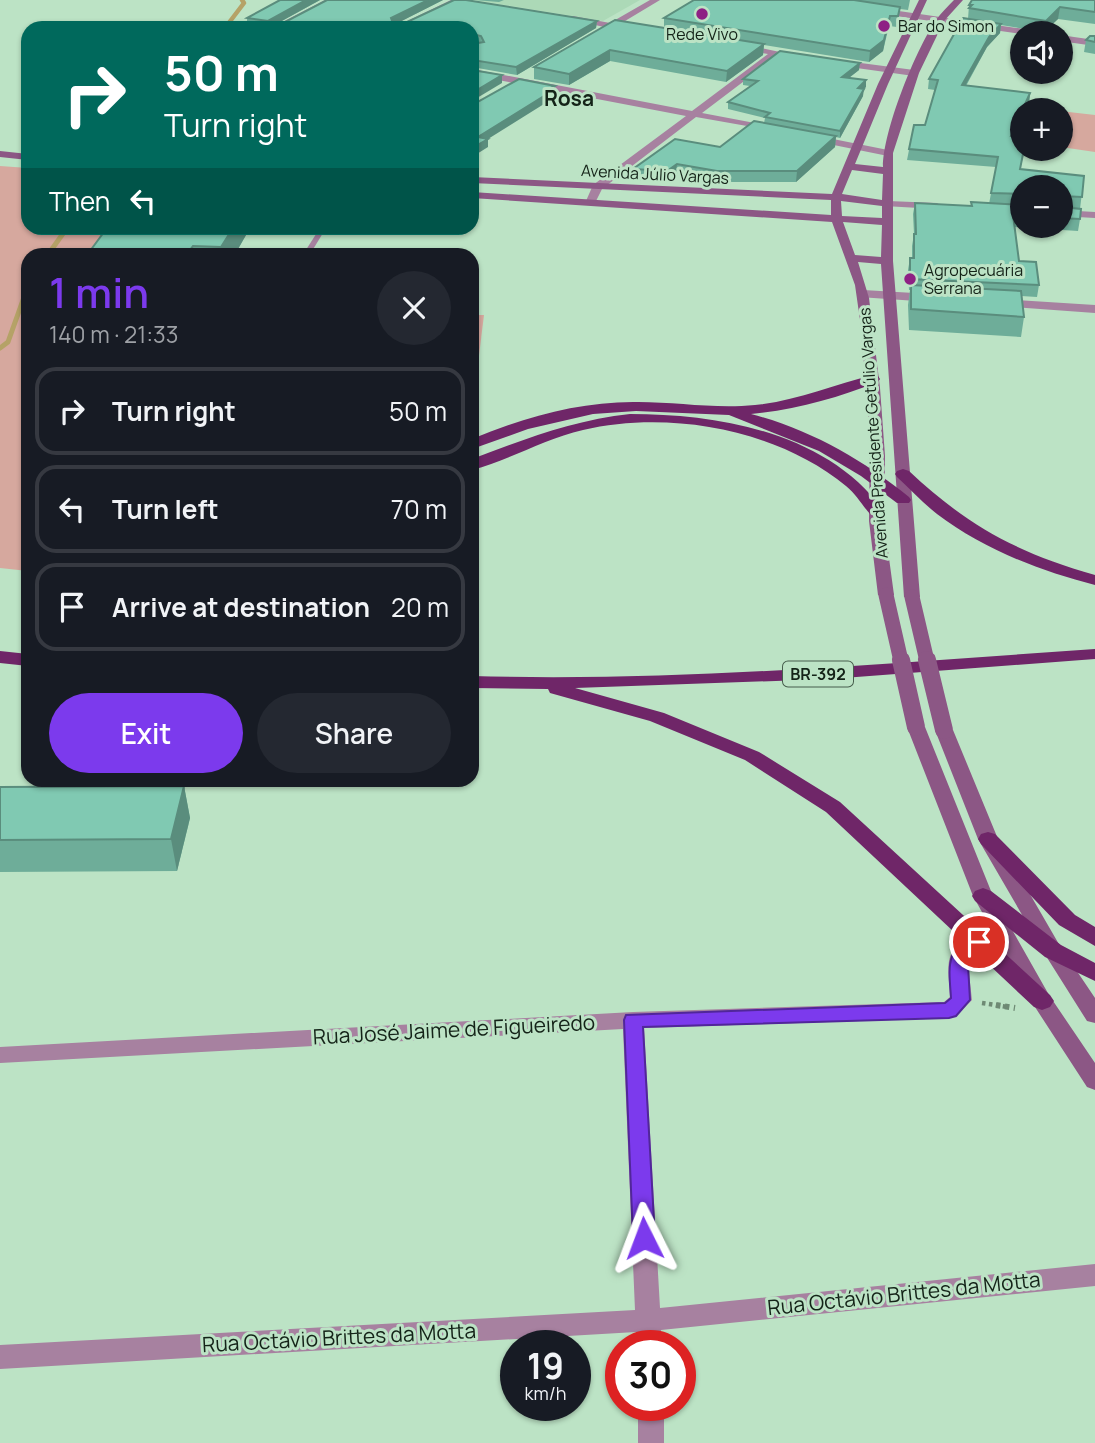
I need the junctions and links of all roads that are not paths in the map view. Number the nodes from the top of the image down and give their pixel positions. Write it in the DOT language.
graph roads {
  1 [pos="332,0"];
  2 [pos="455,0"];
  3 [pos="656,0"];
  4 [pos="923,0"];
  5 [pos="958,0"];
  6 [pos="470,3"];
  7 [pos="861,8"];
  8 [pos="914,16"];
  9 [pos="562,17"];
  10 [pos="940,20"];
  11 [pos="289,21"];
  12 [pos="412,21"];
  13 [pos="611,25"];
  14 [pos="637,30"];
  15 [pos="1010,30"];
  16 [pos="594,35"];
  17 [pos="1073,40"];
  18 [pos="1095,43"];
  19 [pos="733,46"];
  20 [pos="775,53"];
  21 [pos="813,59"];
  22 [pos="825,61"];
  23 [pos="889,71"];
  24 [pos="479,73"];
  25 [pos="914,73"];
  26 [pos="528,74"];
  27 [pos="517,80"];
  28 [pos="505,88"];
  29 [pos="696,113"];
  30 [pos="777,130"];
  31 [pos="804,136"];
  32 [pos="0,144"];
  33 [pos="21,146"];
  34 [pos="859,147"];
  35 [pos="888,153"];
  36 [pos="0,154"];
  37 [pos="21,156"];
  38 [pos="849,167"];
  39 [pos="888,171"];
  40 [pos="479,180"];
  41 [pos="597,187"];
  42 [pos="479,195"];
  43 [pos="754,195"];
  44 [pos="836,197"];
  45 [pos="591,201"];
  46 [pos="888,204"];
  47 [pos="955,207"];
  48 [pos="753,213"];
  49 [pos="1073,214"];
  50 [pos="1095,215"];
  51 [pos="835,220"];
  52 [pos="888,222"];
  53 [pos="852,258"];
  54 [pos="887,261"];
  55 [pos="863,294"];
  56 [pos="891,296"];
  57 [pos="946,299"];
  58 [pos="986,302"];
  59 [pos="1095,309"];
  60 [pos="873,379"];
  61 [pos="714,411"];
  62 [pos="479,442"];
  63 [pos="479,462"];
  64 [pos="903,474"];
  65 [pos="878,478"];
  66 [pos="904,500"];
  67 [pos="876,511"];
  68 [pos="1095,580"];
  69 [pos="1095,654"];
  70 [pos="479,682"];
  71 [pos="540,684"];
  72 [pos="988,839"];
  73 [pos="983,896"];
  74 [pos="1095,938"];
  75 [pos="979,942"];
  76 [pos="1053,951"];
  77 [pos="1095,973"];
  78 [pos="1042,1001"];
  79 [pos="1095,1015"];
  80 [pos="633,1020"];
  81 [pos="0,1055"];
  82 [pos="1095,1081"];
  83 [pos="1095,1275"];
  84 [pos="648,1320"];
  85 [pos="648,1330"];
  86 [pos="0,1357"];
  87 [pos="651,1421"];
  88 [pos="652,1443"];
  1 -- 11 [label="street"];
  2 -- 6 [label="street"];
  2 -- 12 [label="street"];
  3 -- 13 [label="street"];
  4 -- 8 [label="main road, Avenida Presidente Getúlio Vargas"];
  5 -- 10 [label="main road, Avenida Presidente Getúlio Vargas"];
  7 -- 8 [label="street"];
  8 -- 10 [label="street"];
  8 -- 23 [label="main road, Avenida Presidente Getúlio Vargas"];
  9 -- 13 [label="street"];
  10 -- 15 [label="street"];
  10 -- 25 [label="main road, Avenida Presidente Getúlio Vargas"];
  13 -- 14 [label="street"];
  13 -- 16 [label="street"];
  17 -- 18 [label="street"];
  19 -- 20 [label="street"];
  20 -- 21 [label="street"];
  20 -- 29 [label="street"];
  22 -- 23 [label="street"];
  23 -- 25 [label="street"];
  23 -- 34 [label="main road, Avenida Presidente Getúlio Vargas"];
  24 -- 27 [label="street"];
  25 -- 35 [label="main road, Avenida Presidente Getúlio Vargas"];
  26 -- 27 [label="street"];
  27 -- 28 [label="street"];
  27 -- 29 [label="street"];
  29 -- 30 [label="street"];
  29 -- 41 [label="street"];
  31 -- 34 [label="street"];
  32 -- 33 [label="main road"];
  34 -- 35 [label="street"];
  34 -- 38 [label="main road, Avenida Presidente Getúlio Vargas"];
  35 -- 39 [label="main road, Avenida Presidente Getúlio Vargas"];
  36 -- 37 [label="main road"];
  38 -- 39 [label="main road"];
  38 -- 44 [label="main road, Avenida Presidente Getúlio Vargas"];
  39 -- 46 [label="main road, Avenida Presidente Getúlio Vargas"];
  40 -- 41 [label="main road, Avenida Júlio Vargas"];
  41 -- 43 [label="main road, Avenida Júlio Vargas"];
  41 -- 45 [label="street"];
  42 -- 45 [label="main road, Avenida Júlio Vargas"];
  43 -- 44 [label="main road, Avenida Júlio Vargas"];
  43 -- 48 [label="main road"];
  44 -- 46 [label="main road, Avenida Júlio Vargas"];
  44 -- 51 [label="main road, Avenida Presidente Getúlio Vargas"];
  45 -- 48 [label="main road, Avenida Júlio Vargas"];
  46 -- 47 [label="street"];
  46 -- 52 [label="main road, Avenida Presidente Getúlio Vargas"];
  48 -- 51 [label="main road, Avenida Júlio Vargas"];
  49 -- 50 [label="street"];
  51 -- 52 [label="main road, Avenida Júlio Vargas"];
  51 -- 53 [label="main road, Avenida Presidente Getúlio Vargas"];
  52 -- 54 [label="main road, Avenida Presidente Getúlio Vargas"];
  53 -- 54 [label="main road"];
  53 -- 55 [label="main road, Avenida Presidente Getúlio Vargas"];
  54 -- 56 [label="main road, Avenida Presidente Getúlio Vargas"];
  55 -- 56 [label="street"];
  55 -- 60 [label="main road, Avenida Presidente Getúlio Vargas"];
  56 -- 57 [label="street"];
  56 -- 64 [label="main road, Avenida Presidente Getúlio Vargas"];
  58 -- 59 [label="street"];
  60 -- 61 [label="highway"];
  60 -- 65 [label="main road, Avenida Presidente Getúlio Vargas"];
  61 -- 62 [label="highway"];
  61 -- 65 [label="highway"];
  63 -- 67 [label="highway"];
  64 -- 66 [label="main road, Avenida Presidente Getúlio Vargas"];
  64 -- 68 [label="highway"];
  65 -- 66 [label="highway"];
  65 -- 67 [label="main road, Avenida Presidente Getúlio Vargas"];
  66 -- 72 [label="main road, Avenida Presidente Getúlio Vargas, bridge"];
  67 -- 73 [label="main road, Avenida Presidente Getúlio Vargas, bridge"];
  69 -- 71 [label="highway, BR-392"];
  70 -- 71 [label="highway, BR-392"];
  71 -- 75 [label="highway"];
  72 -- 74 [label="highway"];
  72 -- 76 [label="main road, Avenida Presidente Getúlio Vargas"];
  73 -- 76 [label="highway"];
  73 -- 78 [label="main road, Avenida Presidente Getúlio Vargas"];
  75 -- 78 [label="highway"];
  75 -- 80 [label="street, Rua José Jaime de Figueiredo"];
  76 -- 77 [label="highway"];
  76 -- 79 [label="main road, Avenida Presidente Getúlio Vargas"];
  78 -- 82 [label="main road, Avenida Presidente Getúlio Vargas"];
  80 -- 81 [label="street, Rua José Jaime de Figueiredo"];
  80 -- 84 [label="street"];
  83 -- 84 [label="street, Rua Octávio Brittes da Motta"];
  84 -- 85 [label="street"];
  84 -- 86 [label="street, Rua Octávio Brittes da Motta"];
  87 -- 88 [label="street"];
}
